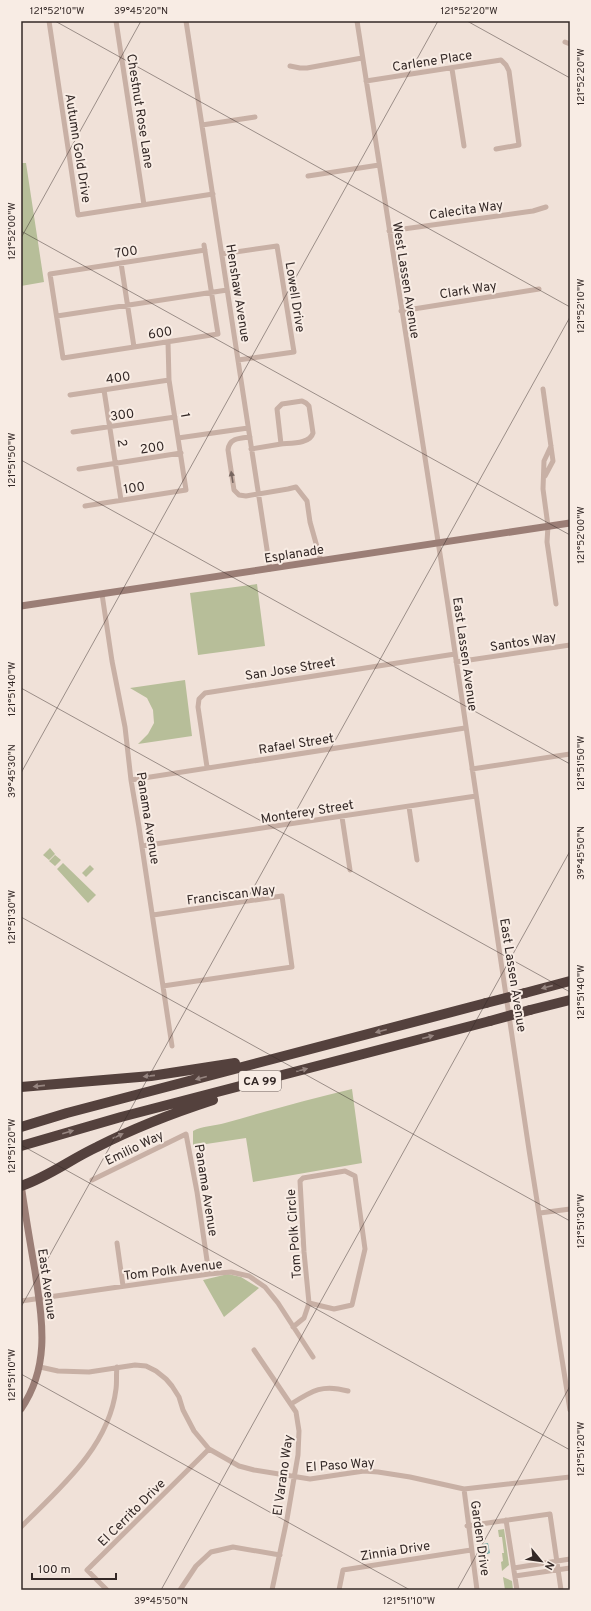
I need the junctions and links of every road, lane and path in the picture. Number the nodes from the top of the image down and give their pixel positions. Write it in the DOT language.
graph roads {
  1 [pos="49,21"];
  2 [pos="116,21"];
  3 [pos="186,21"];
  4 [pos="357,21"];
  5 [pos="565,42"];
  6 [pos="570,44"];
  7 [pos="362,58"];
  8 [pos="290,66"];
  9 [pos="452,69"];
  10 [pos="366,81"];
  11 [pos="255,117"];
  12 [pos="202,125"];
  13 [pos="464,146"];
  14 [pos="496,149"];
  15 [pos="379,165"];
  16 [pos="308,176"];
  17 [pos="213,194"];
  18 [pos="144,205"];
  19 [pos="546,207"];
  20 [pos="388,230"];
  21 [pos="205,248"];
  22 [pos="222,254"];
  23 [pos="121,263"];
  24 [pos="539,289"];
  25 [pos="227,290"];
  26 [pos="212,292"];
  27 [pos="128,305"];
  28 [pos="401,311"];
  29 [pos="57,316"];
  30 [pos="168,342"];
  31 [pos="134,347"];
  32 [pos="238,360"];
  33 [pos="169,380"];
  34 [pos="543,389"];
  35 [pos="104,390"];
  36 [pos="70,395"];
  37 [pos="175,417"];
  38 [pos="110,427"];
  39 [pos="248,428"];
  40 [pos="73,432"];
  41 [pos="250,437"];
  42 [pos="178,438"];
  43 [pos="281,444"];
  44 [pos="552,446"];
  45 [pos="251,449"];
  46 [pos="180,453"];
  47 [pos="544,460"];
  48 [pos="552,463"];
  49 [pos="115,464"];
  50 [pos="79,469"];
  51 [pos="544,477"];
  52 [pos="186,490"];
  53 [pos="258,494"];
  54 [pos="120,500"];
  55 [pos="85,506"];
  56 [pos="570,523"];
  57 [pos="548,526"];
  58 [pos="438,543"];
  59 [pos="320,561"];
  60 [pos="270,569"];
  61 [pos="102,594"];
  62 [pos="556,604"];
  63 [pos="21,606"];
  64 [pos="570,645"];
  65 [pos="455,654"];
  66 [pos="456,662"];
  67 [pos="465,728"];
  68 [pos="570,754"];
  69 [pos="207,767"];
  70 [pos="472,769"];
  71 [pos="131,780"];
  72 [pos="476,796"];
  73 [pos="409,807"];
  74 [pos="342,817"];
  75 [pos="142,846"];
  76 [pos="417,860"];
  77 [pos="350,870"];
  78 [pos="152,915"];
  79 [pos="570,982"];
  80 [pos="163,986"];
  81 [pos="570,1000"];
  82 [pos="172,1046"];
  83 [pos="285,1056"];
  84 [pos="258,1082"];
  85 [pos="21,1087"];
  86 [pos="25,1126"];
  87 [pos="186,1134"];
  88 [pos="26,1144"];
  89 [pos="92,1180"];
  90 [pos="21,1185"];
  91 [pos="570,1209"];
  92 [pos="540,1214"];
  93 [pos="117,1243"];
  94 [pos="209,1274"];
  95 [pos="123,1286"];
  96 [pos="39,1298"];
  97 [pos="21,1301"];
  98 [pos="309,1303"];
  99 [pos="293,1327"];
  100 [pos="254,1350"];
  101 [pos="313,1357"];
  102 [pos="40,1367"];
  103 [pos="117,1367"];
  104 [pos="348,1391"];
  105 [pos="569,1393"];
  106 [pos="24,1400"];
  107 [pos="291,1404"];
  108 [pos="21,1409"];
  109 [pos="570,1410"];
  110 [pos="209,1449"];
  111 [pos="294,1477"];
  112 [pos="570,1477"];
  113 [pos="464,1490"];
  114 [pos="506,1520"];
  115 [pos="468,1526"];
  116 [pos="21,1527"];
  117 [pos="471,1550"];
  118 [pos="280,1555"];
  119 [pos="570,1560"];
  120 [pos="557,1561"];
  121 [pos="514,1568"];
  122 [pos="570,1568"];
  123 [pos="558,1570"];
  124 [pos="515,1576"];
  125 [pos="107,1590"];
  126 [pos="180,1590"];
  127 [pos="272,1590"];
  128 [pos="339,1590"];
  129 [pos="477,1590"];
  130 [pos="518,1590"];
  131 [pos="561,1590"];
  1 -- 18 [label="street, Autumn Gold Drive"];
  2 -- 18 [label="street, Chestnut Rose Lane"];
  3 -- 12 [label="street, Henshaw Avenue"];
  4 -- 7 [label="street, West Lassen Avenue"];
  5 -- 6 [label="street"];
  7 -- 8 [label="street"];
  7 -- 10 [label="street, West Lassen Avenue"];
  9 -- 10 [label="street, Carlene Place"];
  9 -- 13 [label="street"];
  9 -- 14 [label="street, Carlene Place"];
  10 -- 15 [label="street, West Lassen Avenue"];
  11 -- 12 [label="street"];
  12 -- 17 [label="street, Henshaw Avenue"];
  15 -- 16 [label="street"];
  15 -- 20 [label="street, West Lassen Avenue"];
  17 -- 18 [label="street, Autumn Gold Drive"];
  17 -- 22 [label="street, Henshaw Avenue"];
  19 -- 20 [label="street, Calecita Way"];
  20 -- 28 [label="street, West Lassen Avenue"];
  21 -- 23 [label="street, 700"];
  21 -- 26 [label="street, 600"];
  22 -- 25 [label="street, Henshaw Avenue"];
  22 -- 32 [label="street, Lowell Drive"];
  23 -- 27 [label="street"];
  23 -- 29 [label="street, 700"];
  24 -- 28 [label="street, Clark Way"];
  25 -- 26 [label="street"];
  25 -- 32 [label="street, Henshaw Avenue"];
  26 -- 27 [label="street"];
  26 -- 30 [label="street, 600"];
  27 -- 29 [label="street"];
  27 -- 31 [label="street"];
  28 -- 58 [label="street, West Lassen Avenue"];
  29 -- 31 [label="street, 600"];
  30 -- 31 [label="street, 600"];
  30 -- 33 [label="street, 1"];
  32 -- 39 [label="street, Henshaw Avenue"];
  33 -- 35 [label="street, 400"];
  33 -- 37 [label="street, 1"];
  34 -- 44 [label="street"];
  35 -- 36 [label="street, 400"];
  35 -- 38 [label="street, 2"];
  37 -- 38 [label="street, 300"];
  37 -- 42 [label="street, 1"];
  38 -- 40 [label="street, 300"];
  38 -- 49 [label="street, 2"];
  39 -- 41 [label="street, Henshaw Avenue"];
  39 -- 42 [label="street"];
  41 -- 45 [label="street, Henshaw Avenue"];
  53 -- 41 [label="street, one-way"];
  42 -- 46 [label="street, 1"];
  43 -- 43 [label="street"];
  43 -- 45 [label="street"];
  44 -- 47 [label="street"];
  44 -- 48 [label="street"];
  45 -- 53 [label="street, Henshaw Avenue"];
  46 -- 49 [label="street, 200"];
  46 -- 52 [label="street, 1"];
  47 -- 48 [label="street"];
  47 -- 51 [label="street"];
  48 -- 51 [label="street"];
  49 -- 50 [label="street, 200"];
  49 -- 54 [label="street, 2"];
  51 -- 57 [label="street"];
  52 -- 54 [label="street, 100"];
  53 -- 59 [label="street"];
  53 -- 60 [label="street, Henshaw Avenue"];
  54 -- 55 [label="street, 100"];
  56 -- 57 [label="main road, Esplanade"];
  57 -- 58 [label="main road, Esplanade"];
  57 -- 62 [label="street"];
  58 -- 59 [label="main road, Esplanade"];
  58 -- 65 [label="street, East Lassen Avenue"];
  59 -- 60 [label="main road, Esplanade"];
  60 -- 61 [label="main road, Esplanade"];
  61 -- 63 [label="main road, Esplanade"];
  61 -- 71 [label="street, Panama Avenue"];
  64 -- 66 [label="street, Santos Way"];
  65 -- 66 [label="street, East Lassen Avenue"];
  65 -- 69 [label="street, San Jose Street"];
  66 -- 67 [label="street, East Lassen Avenue"];
  67 -- 69 [label="street, Rafael Street"];
  67 -- 70 [label="street, East Lassen Avenue"];
  68 -- 70 [label="street"];
  69 -- 71 [label="street, Rafael Street"];
  70 -- 72 [label="street, East Lassen Avenue"];
  71 -- 75 [label="street, Panama Avenue"];
  72 -- 73 [label="street, Monterey Street"];
  72 -- 92 [label="street, East Lassen Avenue"];
  73 -- 74 [label="street, Monterey Street"];
  73 -- 76 [label="street"];
  74 -- 75 [label="street, Monterey Street"];
  74 -- 77 [label="street"];
  75 -- 78 [label="street, Panama Avenue"];
  78 -- 80 [label="street, Panama Avenue"];
  78 -- 80 [label="street, Franciscan Way"];
  79 -- 83 [label="highway, CA 99, one-way, bridge"];
  80 -- 82 [label="street, Panama Avenue"];
  84 -- 81 [label="highway, CA 99, one-way, bridge"];
  83 -- 85 [label="highway, one-way"];
  83 -- 86 [label="highway, CA 99, one-way"];
  88 -- 84 [label="highway, CA 99, one-way"];
  90 -- 84 [label="highway, one-way"];
  87 -- 89 [label="street, Emilio Way"];
  87 -- 94 [label="street, Panama Avenue"];
  90 -- 96 [label="main road, East Avenue"];
  91 -- 92 [label="street"];
  92 -- 105 [label="street, East Lassen Avenue"];
  93 -- 95 [label="street"];
  94 -- 95 [label="street, Tom Polk Avenue"];
  94 -- 99 [label="street, Tom Polk Avenue"];
  95 -- 96 [label="street, Tom Polk Avenue"];
  96 -- 97 [label="street, Tom Polk Avenue"];
  96 -- 102 [label="main road, East Avenue"];
  98 -- 98 [label="street, Tom Polk Circle"];
  98 -- 99 [label="street"];
  99 -- 101 [label="street, Tom Polk Avenue"];
  100 -- 107 [label="street, El Varano Way"];
  102 -- 103 [label="street, El Paso Way"];
  102 -- 106 [label="main road, East Avenue"];
  103 -- 110 [label="street, El Paso Way"];
  103 -- 116 [label="street"];
  104 -- 107 [label="street"];
  105 -- 109 [label="street, East Lassen Avenue"];
  106 -- 108 [label="main road, East Avenue"];
  107 -- 111 [label="street, El Varano Way"];
  110 -- 111 [label="street, El Paso Way"];
  110 -- 125 [label="street, El Cerrito Drive"];
  111 -- 113 [label="street, El Paso Way"];
  111 -- 118 [label="street, El Varano Way"];
  112 -- 113 [label="street, El Paso Way"];
  113 -- 115 [label="street, Garden Drive"];
  114 -- 115 [label="street"];
  114 -- 120 [label="street"];
  114 -- 121 [label="street"];
  115 -- 117 [label="street, Garden Drive"];
  117 -- 128 [label="street, Zinnia Drive"];
  117 -- 129 [label="street, Garden Drive"];
  118 -- 126 [label="street"];
  118 -- 127 [label="street, El Varano Way"];
  119 -- 120 [label="street"];
  120 -- 121 [label="street"];
  120 -- 123 [label="street"];
  121 -- 124 [label="street"];
  122 -- 123 [label="street"];
  123 -- 124 [label="street"];
  123 -- 131 [label="street"];
  124 -- 130 [label="street"];
}
